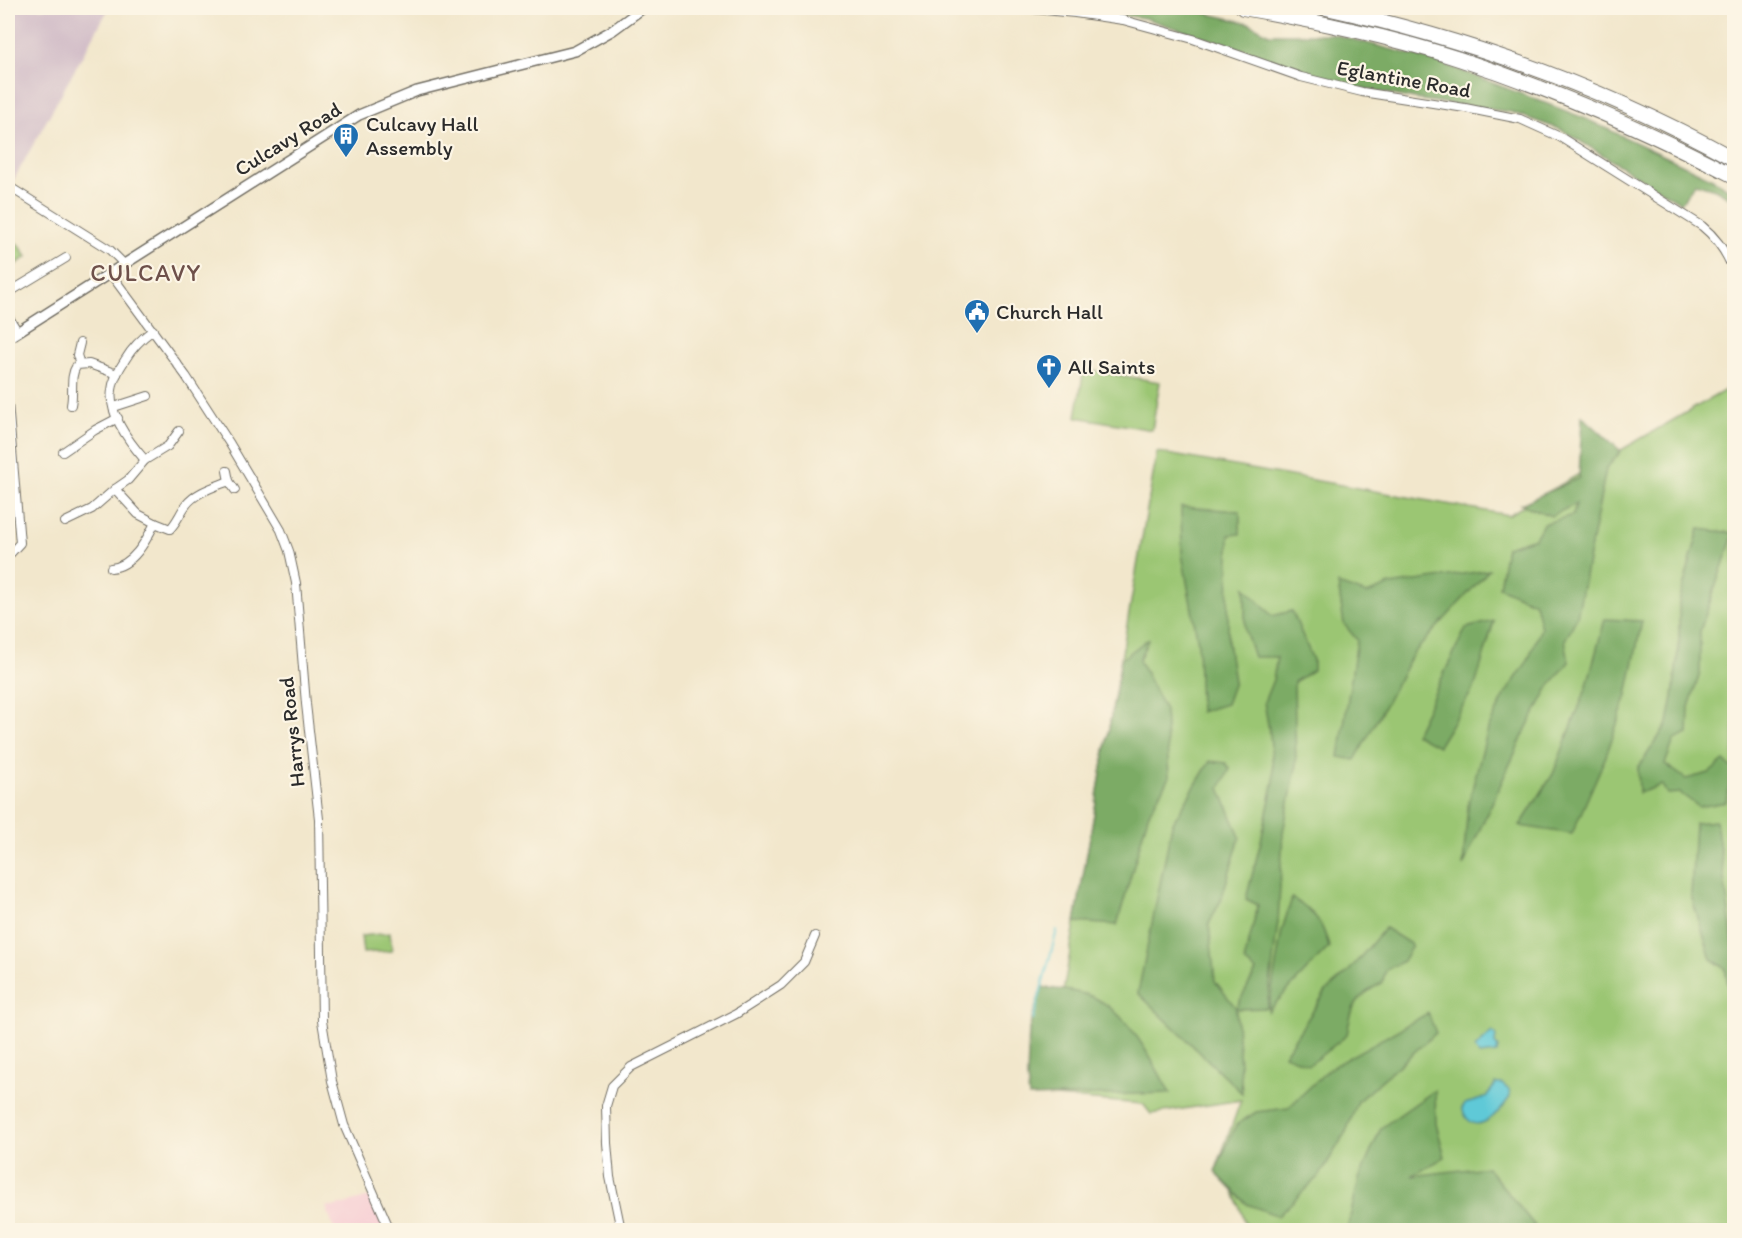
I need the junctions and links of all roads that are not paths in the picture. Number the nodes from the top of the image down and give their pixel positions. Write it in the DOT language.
graph roads {
  1 [pos="643,8"];
  2 [pos="1023,8"];
  3 [pos="1243,8"];
  4 [pos="1326,8"];
  5 [pos="1734,159"];
  6 [pos="1734,176"];
  7 [pos="8,186"];
  8 [pos="66,258"];
  9 [pos="122,265"];
  10 [pos="1734,272"];
  11 [pos="110,273"];
  12 [pos="8,293"];
  13 [pos="8,316"];
  14 [pos="153,330"];
  15 [pos="18,332"];
  16 [pos="8,338"];
  17 [pos="80,343"];
  18 [pos="80,364"];
  19 [pos="117,374"];
  20 [pos="148,396"];
  21 [pos="8,403"];
  22 [pos="70,405"];
  23 [pos="114,407"];
  24 [pos="118,418"];
  25 [pos="179,431"];
  26 [pos="63,452"];
  27 [pos="145,460"];
  28 [pos="227,471"];
  29 [pos="228,481"];
  30 [pos="115,489"];
  31 [pos="235,490"];
  32 [pos="65,522"];
  33 [pos="155,523"];
  34 [pos="8,556"];
  35 [pos="111,568"];
  36 [pos="815,936"];
  37 [pos="390,1230"];
  38 [pos="621,1230"];
  1 -- 9 [label="street, Culcavy Road"];
  2 -- 10 [label="street, Eglantine Road"];
  3 -- 6 [label="highway"];
  4 -- 5 [label="highway"];
  7 -- 9 [label="street"];
  8 -- 12 [label="street"];
  9 -- 11 [label="street, Culcavy Road"];
  11 -- 14 [label="street, Harrys Road"];
  11 -- 15 [label="street, Culcavy Road"];
  13 -- 15 [label="street"];
  14 -- 19 [label="street"];
  14 -- 37 [label="street, Harrys Road"];
  15 -- 16 [label="street, Culcavy Road"];
  17 -- 18 [label="street"];
  18 -- 19 [label="street"];
  18 -- 22 [label="street"];
  19 -- 23 [label="street"];
  20 -- 23 [label="street"];
  21 -- 34 [label="street"];
  23 -- 24 [label="street"];
  24 -- 26 [label="street"];
  24 -- 27 [label="street"];
  25 -- 27 [label="street"];
  27 -- 30 [label="street"];
  28 -- 29 [label="street"];
  29 -- 31 [label="street"];
  29 -- 33 [label="street"];
  30 -- 32 [label="street"];
  30 -- 33 [label="street"];
  33 -- 35 [label="street"];
  36 -- 38 [label="street"];
}
